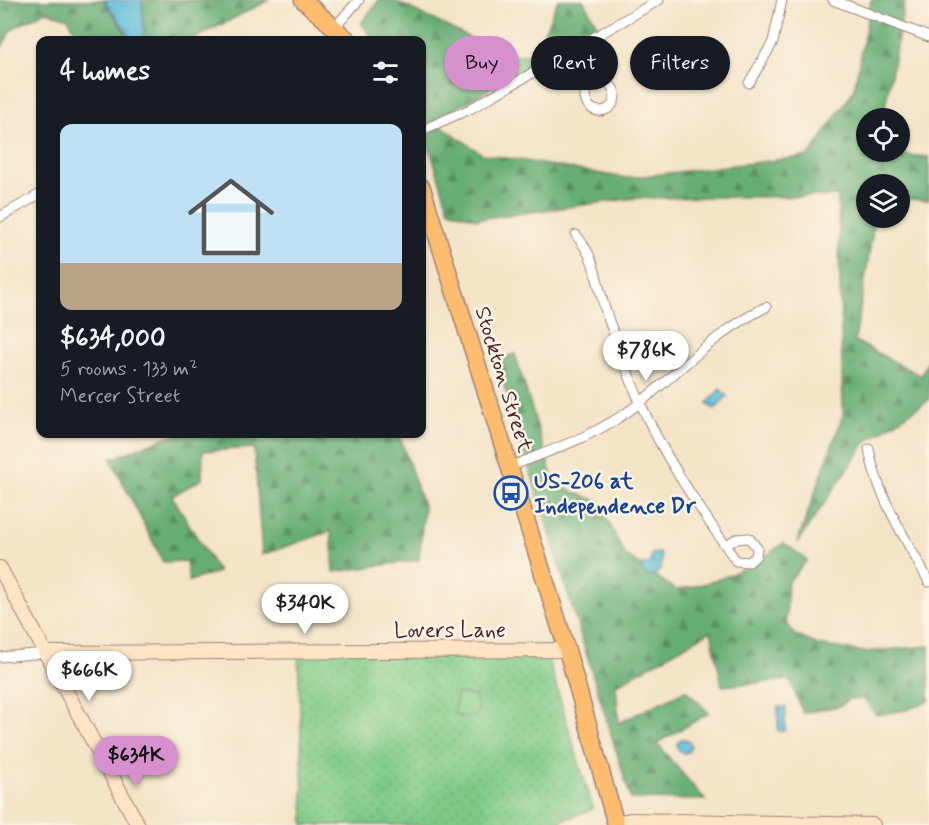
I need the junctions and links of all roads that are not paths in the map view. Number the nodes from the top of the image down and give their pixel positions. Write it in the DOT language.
graph roads {
  1 [pos="303,0"];
  2 [pos="359,0"];
  3 [pos="656,0"];
  4 [pos="782,0"];
  5 [pos="833,0"];
  6 [pos="334,27"];
  7 [pos="344,36"];
  8 [pos="594,36"];
  9 [pos="929,37"];
  10 [pos="531,73"];
  11 [pos="749,83"];
  12 [pos="426,128"];
  13 [pos="36,199"];
  14 [pos="426,201"];
  15 [pos="0,217"];
  16 [pos="576,235"];
  17 [pos="766,307"];
  18 [pos="640,402"];
  19 [pos="869,449"];
  20 [pos="508,467"];
  21 [pos="726,545"];
  22 [pos="0,568"];
  23 [pos="929,582"];
  24 [pos="567,650"];
  25 [pos="46,653"];
  26 [pos="0,657"];
  27 [pos="616,824"];
  28 [pos="807,824"];
  29 [pos="138,825"];
  30 [pos="873,825"];
  1 -- 6 [label="highway"];
  2 -- 6 [label="street"];
  3 -- 8 [label="street"];
  4 -- 11 [label="street"];
  5 -- 9 [label="street"];
  6 -- 7 [label="highway"];
  10 -- 12 [label="street"];
  13 -- 15 [label="street"];
  14 -- 20 [label="highway, Stockton Street"];
  16 -- 18 [label="street"];
  17 -- 18 [label="street"];
  18 -- 20 [label="street"];
  18 -- 21 [label="street"];
  19 -- 23 [label="street"];
  20 -- 24 [label="highway, Stockton Street"];
  22 -- 25 [label="street"];
  24 -- 25 [label="street, Lovers Lane"];
  24 -- 27 [label="highway, Stockton Street"];
  25 -- 26 [label="street"];
  25 -- 29 [label="street"];
  27 -- 28 [label="street"];
  28 -- 30 [label="street"];
}
